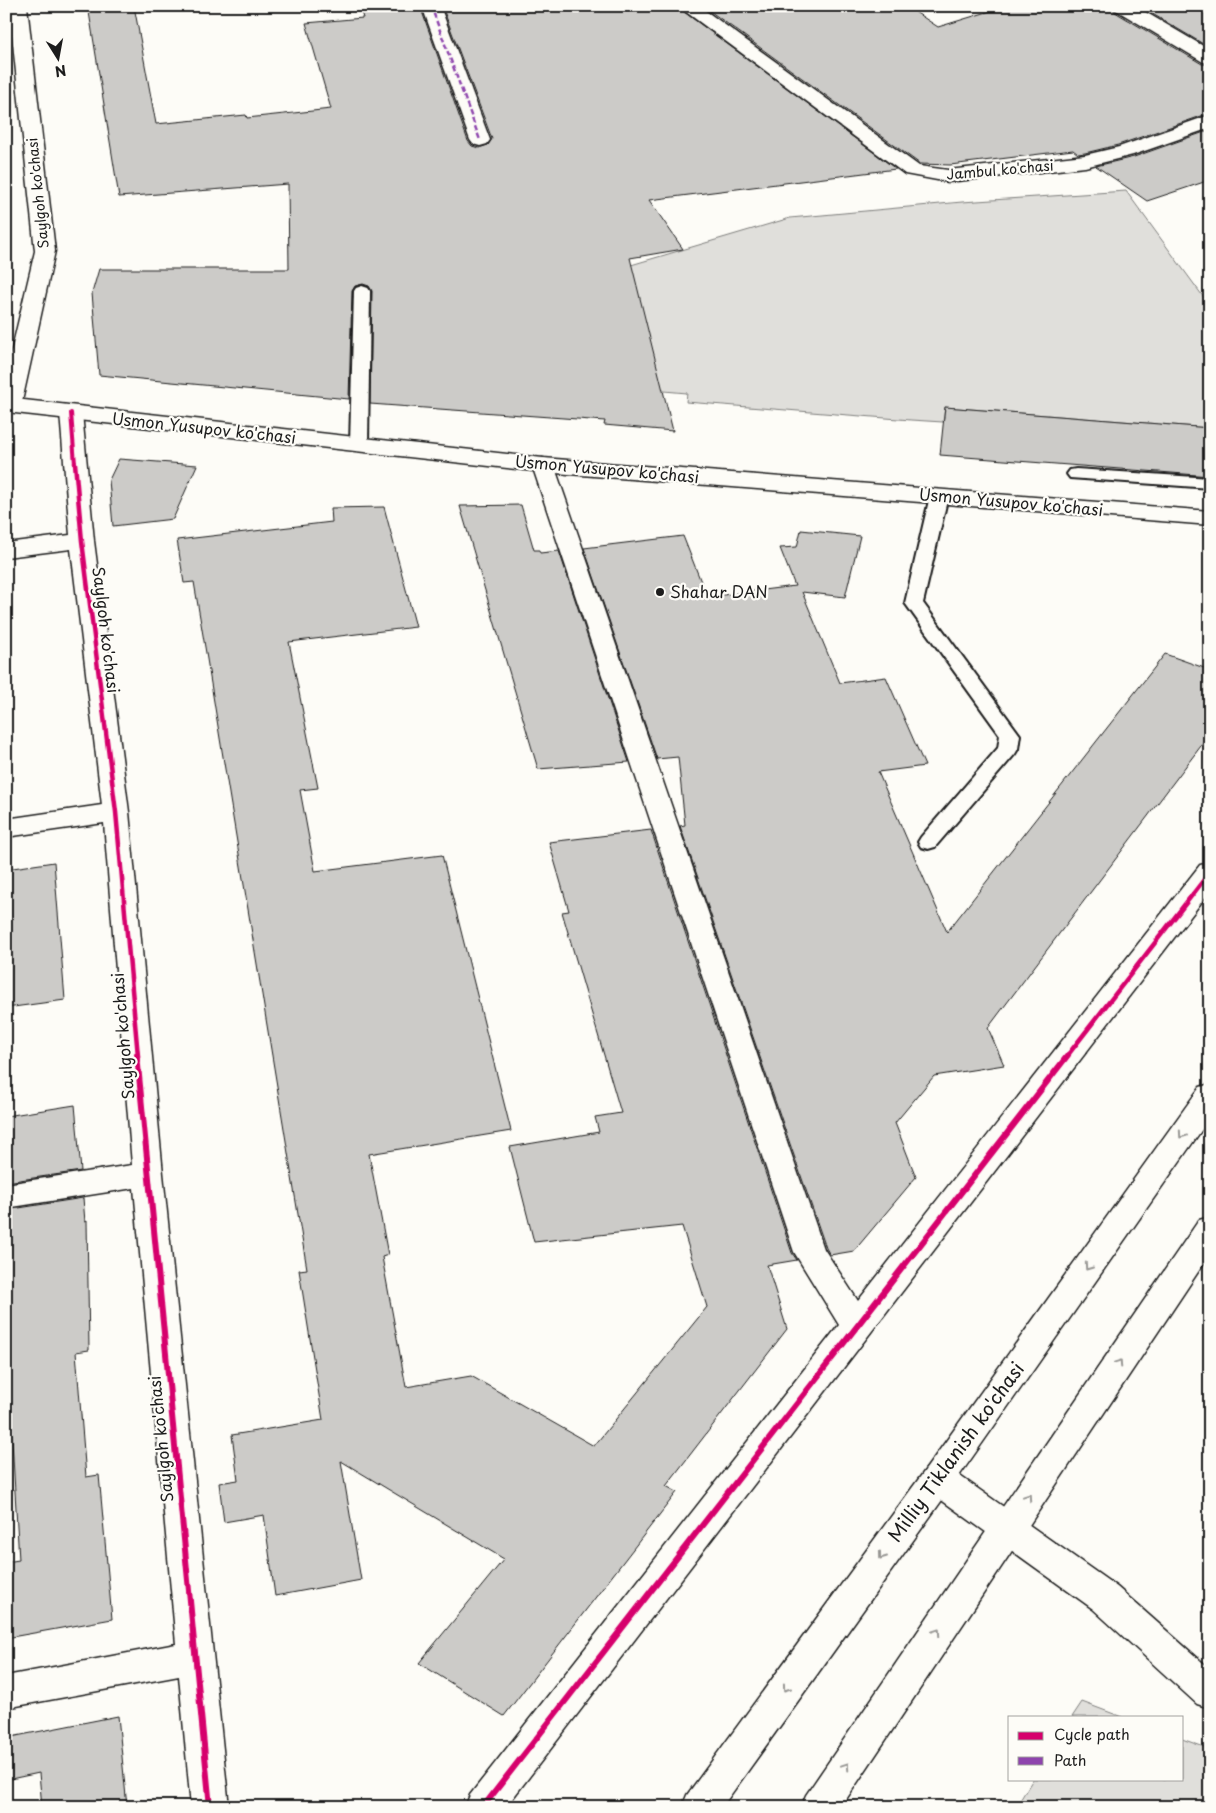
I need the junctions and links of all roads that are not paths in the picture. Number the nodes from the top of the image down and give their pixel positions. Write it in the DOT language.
graph roads {
  1 [pos="18,6"];
  2 [pos="431,6"];
  3 [pos="687,6"];
  4 [pos="1122,6"];
  5 [pos="1210,58"];
  6 [pos="1210,121"];
  7 [pos="480,140"];
  8 [pos="362,292"];
  9 [pos="8,406"];
  10 [pos="71,413"];
  11 [pos="359,445"];
  12 [pos="543,465"];
  13 [pos="1076,474"];
  14 [pos="1210,483"];
  15 [pos="940,496"];
  16 [pos="1210,518"];
  17 [pos="82,541"];
  18 [pos="6,550"];
  19 [pos="116,812"];
  20 [pos="6,828"];
  21 [pos="928,842"];
  22 [pos="1210,872"];
  23 [pos="1210,1095"];
  24 [pos="148,1174"];
  25 [pos="6,1196"];
  26 [pos="1210,1229"];
  27 [pos="858,1327"];
  28 [pos="938,1478"];
  29 [pos="1008,1527"];
  30 [pos="195,1657"];
  31 [pos="6,1692"];
  32 [pos="1210,1692"];
  33 [pos="210,1807"];
  34 [pos="483,1807"];
  35 [pos="700,1807"];
  36 [pos="819,1807"];
  1 -- 9 [label="street, Saylgoh ko'chasi"];
  2 -- 7 [label="street"];
  3 -- 6 [label="street, Jambul ko'chasi"];
  4 -- 5 [label="street"];
  8 -- 11 [label="lane"];
  9 -- 10 [label="street, Usmon Yusupov ko'chasi"];
  10 -- 11 [label="street, Usmon Yusupov ko'chasi"];
  10 -- 17 [label="street, Saylgoh ko'chasi"];
  11 -- 12 [label="street, Usmon Yusupov ko'chasi"];
  12 -- 15 [label="street, Usmon Yusupov ko'chasi"];
  12 -- 27 [label="street"];
  13 -- 14 [label="lane"];
  15 -- 16 [label="street, Usmon Yusupov ko'chasi"];
  15 -- 21 [label="lane"];
  17 -- 18 [label="street"];
  17 -- 19 [label="street, Saylgoh ko'chasi"];
  19 -- 20 [label="street"];
  19 -- 24 [label="street, Saylgoh ko'chasi"];
  22 -- 27 [label="street"];
  23 -- 28 [label="street, Milliy Tiklanish ko'chasi, one-way"];
  24 -- 25 [label="street"];
  24 -- 30 [label="street, Saylgoh ko'chasi"];
  29 -- 26 [label="street, one-way"];
  27 -- 34 [label="street"];
  28 -- 29 [label="street"];
  28 -- 35 [label="street, Milliy Tiklanish ko'chasi, one-way"];
  29 -- 32 [label="street"];
  36 -- 29 [label="street, one-way"];
  30 -- 31 [label="street"];
  30 -- 33 [label="street, Saylgoh ko'chasi"];
}
